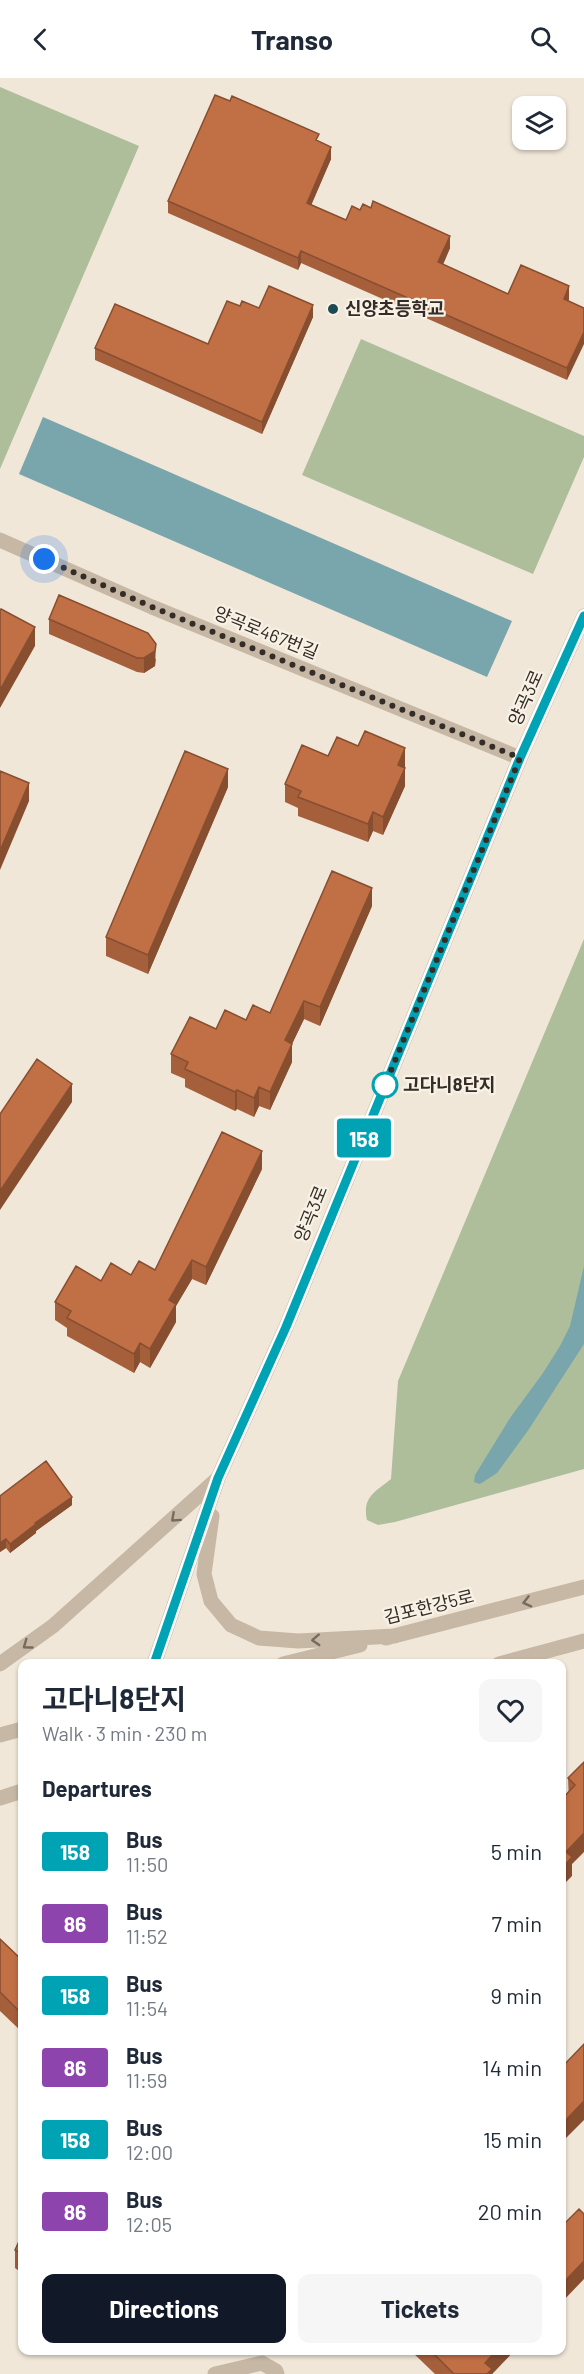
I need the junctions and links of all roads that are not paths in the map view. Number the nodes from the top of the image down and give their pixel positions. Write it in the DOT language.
graph roads {
  1 [pos="0,540"];
  2 [pos="584,616"];
  3 [pos="520,758"];
  4 [pos="218,1478"];
  5 [pos="584,1587"];
  6 [pos="395,1636"];
  7 [pos="584,1641"];
  8 [pos="156,1659"];
  9 [pos="303,1659"];
  10 [pos="517,1659"];
  11 [pos="0,1664"];
  12 [pos="18,1730"];
  13 [pos="0,1735"];
  14 [pos="18,1792"];
  15 [pos="0,1797"];
  16 [pos="215,2374"];
  17 [pos="277,2374"];
  1 -- 3 [label="street, 양곡로467번길"];
  2 -- 3 [label="street, 양곡3로"];
  3 -- 4 [label="street, 양곡3로"];
  6 -- 4 [label="street, one-way"];
  4 -- 8 [label="street, 양곡3로"];
  4 -- 11 [label="street, one-way"];
  5 -- 6 [label="street, 김포한강5로, one-way"];
  6 -- 9 [label="street, 김포한강5로"];
  7 -- 10 [label="street"];
  12 -- 13 [label="street"];
  14 -- 15 [label="street"];
  16 -- 17 [label="street"];
}
